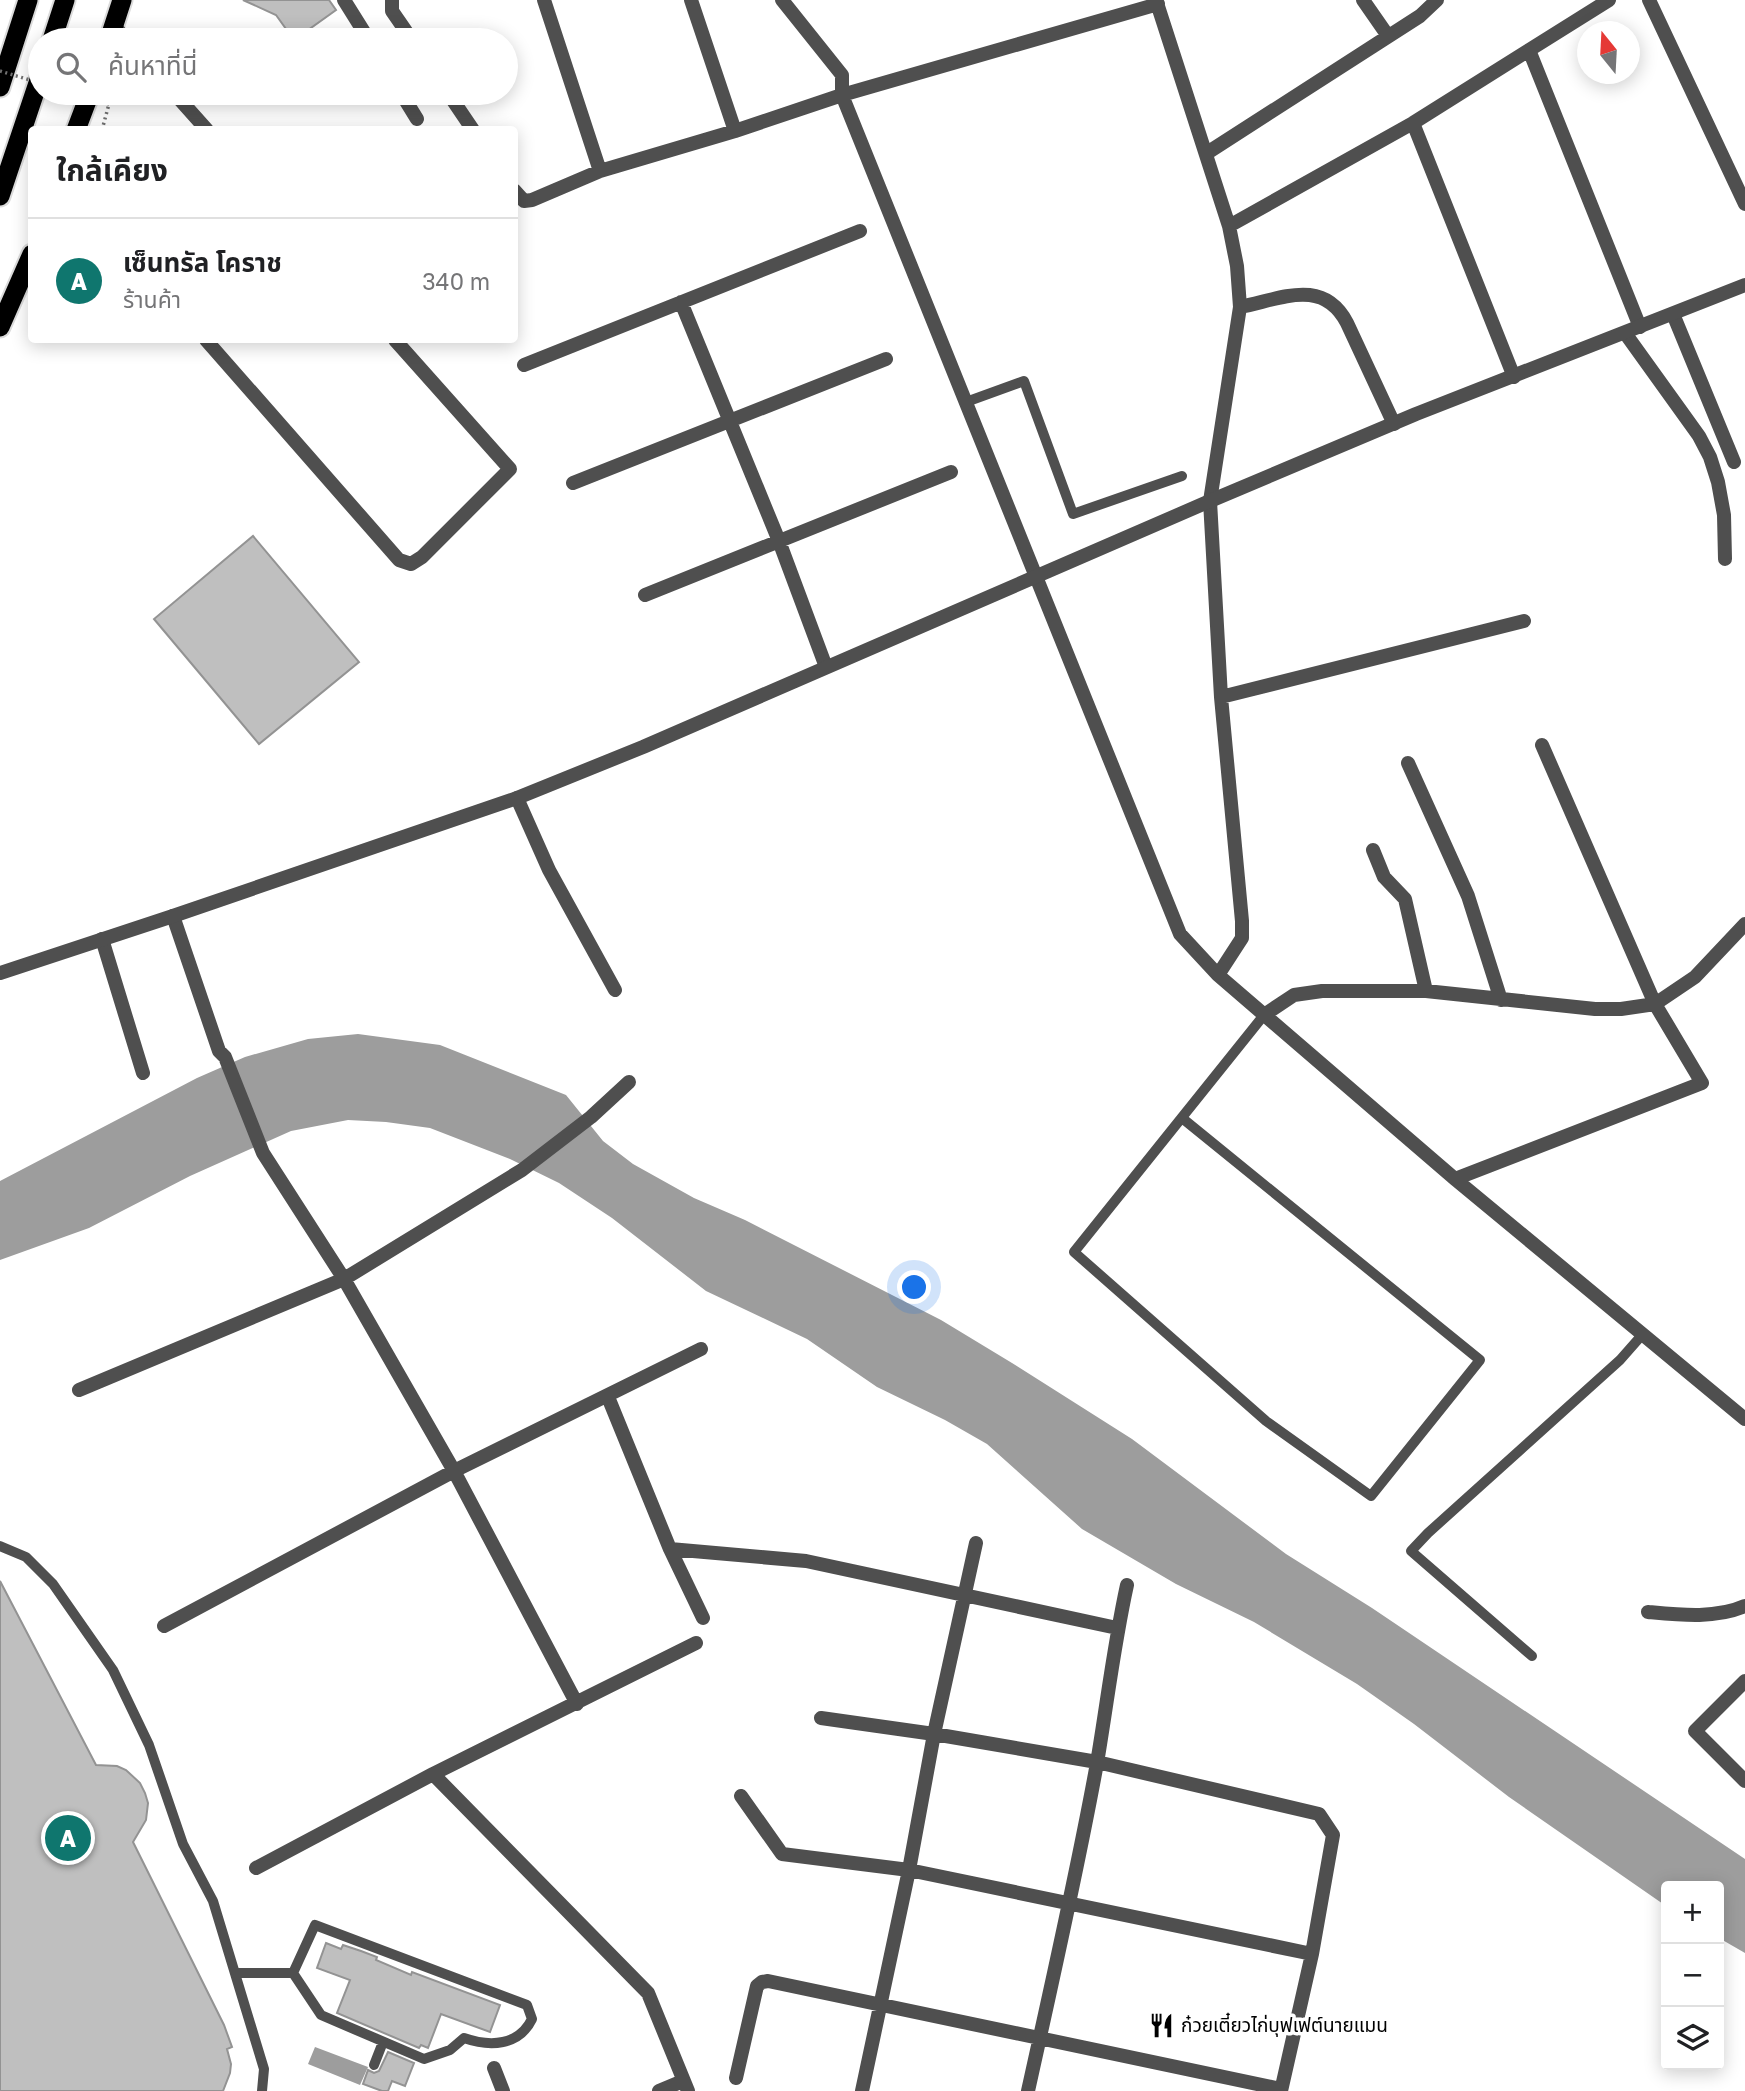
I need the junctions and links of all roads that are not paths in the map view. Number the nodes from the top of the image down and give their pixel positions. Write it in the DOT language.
graph roads {
  1 [pos="28,0"];
  2 [pos="65,0"];
  3 [pos="122,0"];
  4 [pos="344,0"];
  5 [pos="392,0"];
  6 [pos="544,0"];
  7 [pos="691,0"];
  8 [pos="782,0"];
  9 [pos="1363,0"];
  10 [pos="1437,0"];
  11 [pos="1609,0"];
  12 [pos="1649,0"];
  13 [pos="1157,2"];
  14 [pos="56,28"];
  15 [pos="118,28"];
  16 [pos="362,28"];
  17 [pos="404,28"];
  18 [pos="1388,36"];
  19 [pos="1529,50"];
  20 [pos="0,87"];
  21 [pos="842,95"];
  22 [pos="30,105"];
  23 [pos="85,105"];
  24 [pos="185,105"];
  25 [pos="408,105"];
  26 [pos="456,105"];
  27 [pos="416,119"];
  28 [pos="1413,123"];
  29 [pos="78,126"];
  30 [pos="203,126"];
  31 [pos="470,126"];
  32 [pos="735,131"];
  33 [pos="1207,153"];
  34 [pos="600,171"];
  35 [pos="518,194"];
  36 [pos="0,196"];
  37 [pos="1745,204"];
  38 [pos="1229,226"];
  39 [pos="860,231"];
  40 [pos="28,263"];
  41 [pos="1745,285"];
  42 [pos="681,302"];
  43 [pos="1240,307"];
  44 [pos="1674,314"];
  45 [pos="0,327"];
  46 [pos="1632,330"];
  47 [pos="209,343"];
  48 [pos="398,343"];
  49 [pos="886,359"];
  50 [pos="524,365"];
  51 [pos="1514,377"];
  52 [pos="966,402"];
  53 [pos="730,421"];
  54 [pos="1394,424"];
  55 [pos="1734,462"];
  56 [pos="951,472"];
  57 [pos="1182,476"];
  58 [pos="573,483"];
  59 [pos="1210,501"];
  60 [pos="779,541"];
  61 [pos="1725,559"];
  62 [pos="1037,578"];
  63 [pos="645,595"];
  64 [pos="1524,621"];
  65 [pos="826,667"];
  66 [pos="1221,697"];
  67 [pos="1542,745"];
  68 [pos="1408,763"];
  69 [pos="517,798"];
  70 [pos="1373,850"];
  71 [pos="173,916"];
  72 [pos="1745,924"];
  73 [pos="102,939"];
  74 [pos="0,973"];
  75 [pos="1218,975"];
  76 [pos="615,990"];
  77 [pos="1426,992"];
  78 [pos="1501,1000"];
  79 [pos="1655,1004"];
  80 [pos="1264,1015"];
  81 [pos="143,1073"];
  82 [pos="629,1082"];
  83 [pos="1182,1118"];
  84 [pos="1455,1179"];
  85 [pos="344,1279"];
  86 [pos="1642,1335"];
  87 [pos="701,1349"];
  88 [pos="79,1391"];
  89 [pos="608,1396"];
  90 [pos="1745,1419"];
  91 [pos="454,1471"];
  92 [pos="976,1543"];
  93 [pos="0,1546"];
  94 [pos="670,1549"];
  95 [pos="1127,1585"];
  96 [pos="963,1594"];
  97 [pos="1745,1606"];
  98 [pos="1648,1612"];
  99 [pos="703,1618"];
  100 [pos="164,1626"];
  101 [pos="1117,1628"];
  102 [pos="696,1643"];
  103 [pos="1532,1656"];
  104 [pos="1745,1681"];
  105 [pos="577,1704"];
  106 [pos="821,1718"];
  107 [pos="934,1734"];
  108 [pos="1097,1762"];
  109 [pos="433,1774"];
  110 [pos="1745,1781"];
  111 [pos="741,1796"];
  112 [pos="256,1868"];
  113 [pos="909,1870"];
  114 [pos="1069,1903"];
  115 [pos="1312,1954"];
  116 [pos="235,1973"];
  117 [pos="293,1973"];
  118 [pos="881,2004"];
  119 [pos="1040,2037"];
  120 [pos="383,2042"];
  121 [pos="374,2065"];
  122 [pos="494,2068"];
  123 [pos="736,2078"];
  124 [pos="685,2086"];
  125 [pos="1281,2090"];
  126 [pos="262,2091"];
  127 [pos="503,2091"];
  128 [pos="659,2091"];
  129 [pos="862,2091"];
  130 [pos="1028,2091"];
  1 -- 20 [label="highway"];
  2 -- 14 [label="highway"];
  3 -- 15 [label="highway"];
  4 -- 16 [label="street"];
  5 -- 17 [label="street"];
  6 -- 34 [label="street"];
  7 -- 32 [label="street"];
  8 -- 21 [label="street"];
  9 -- 18 [label="street"];
  10 -- 18 [label="street"];
  11 -- 19 [label="street"];
  12 -- 37 [label="street"];
  13 -- 21 [label="street"];
  13 -- 33 [label="street"];
  18 -- 33 [label="street"];
  19 -- 28 [label="street"];
  19 -- 46 [label="street"];
  21 -- 32 [label="street"];
  21 -- 52 [label="street"];
  22 -- 36 [label="highway"];
  23 -- 29 [label="highway"];
  24 -- 30 [label="street"];
  25 -- 27 [label="street"];
  26 -- 31 [label="street"];
  28 -- 38 [label="street"];
  28 -- 51 [label="street"];
  32 -- 34 [label="street"];
  33 -- 38 [label="street"];
  34 -- 35 [label="street"];
  38 -- 43 [label="street"];
  39 -- 42 [label="street"];
  40 -- 45 [label="highway"];
  41 -- 44 [label="street"];
  42 -- 50 [label="street"];
  42 -- 53 [label="street"];
  43 -- 54 [label="street"];
  43 -- 59 [label="street"];
  44 -- 46 [label="street"];
  44 -- 55 [label="street"];
  46 -- 51 [label="street"];
  46 -- 61 [label="street"];
  47 -- 48 [label="street"];
  49 -- 53 [label="street"];
  51 -- 54 [label="street"];
  52 -- 57 [label="lane"];
  52 -- 62 [label="street"];
  53 -- 58 [label="street"];
  53 -- 60 [label="street"];
  54 -- 59 [label="street"];
  56 -- 60 [label="street"];
  59 -- 62 [label="street"];
  59 -- 66 [label="street"];
  60 -- 63 [label="street"];
  60 -- 65 [label="street"];
  62 -- 65 [label="street"];
  62 -- 75 [label="street"];
  64 -- 66 [label="street"];
  65 -- 69 [label="street"];
  66 -- 75 [label="street"];
  67 -- 79 [label="street"];
  68 -- 78 [label="street"];
  69 -- 71 [label="street"];
  69 -- 76 [label="street"];
  70 -- 77 [label="street"];
  71 -- 73 [label="street"];
  71 -- 85 [label="street"];
  72 -- 79 [label="street"];
  73 -- 74 [label="street"];
  73 -- 81 [label="street"];
  75 -- 80 [label="street"];
  77 -- 78 [label="street"];
  77 -- 80 [label="street"];
  78 -- 79 [label="street"];
  79 -- 84 [label="street"];
  80 -- 83 [label="lane"];
  80 -- 84 [label="street"];
  82 -- 85 [label="street"];
  83 -- 83 [label="lane"];
  84 -- 86 [label="street"];
  85 -- 88 [label="street"];
  85 -- 91 [label="street"];
  86 -- 90 [label="street"];
  86 -- 103 [label="lane"];
  87 -- 89 [label="street"];
  89 -- 91 [label="street"];
  89 -- 94 [label="street"];
  91 -- 100 [label="street"];
  91 -- 105 [label="street"];
  92 -- 96 [label="street"];
  93 -- 116 [label="lane"];
  94 -- 96 [label="street"];
  94 -- 99 [label="street"];
  95 -- 101 [label="street"];
  96 -- 101 [label="street"];
  96 -- 107 [label="street"];
  97 -- 98 [label="street"];
  101 -- 108 [label="street"];
  102 -- 105 [label="street"];
  104 -- 110 [label="street"];
  105 -- 109 [label="street"];
  106 -- 107 [label="street"];
  107 -- 108 [label="street"];
  107 -- 113 [label="street"];
  108 -- 114 [label="street"];
  108 -- 115 [label="street"];
  109 -- 112 [label="street"];
  109 -- 124 [label="street"];
  111 -- 113 [label="street"];
  113 -- 114 [label="street"];
  113 -- 118 [label="street"];
  114 -- 115 [label="street"];
  114 -- 119 [label="street"];
  115 -- 125 [label="street"];
  116 -- 117 [label="lane"];
  116 -- 126 [label="lane"];
  117 -- 120 [label="lane"];
  117 -- 120 [label="lane"];
  118 -- 119 [label="street"];
  118 -- 123 [label="street"];
  118 -- 129 [label="street"];
  119 -- 125 [label="street"];
  119 -- 130 [label="street"];
  120 -- 121 [label="lane"];
  122 -- 127 [label="street"];
  124 -- 128 [label="street"];
}
